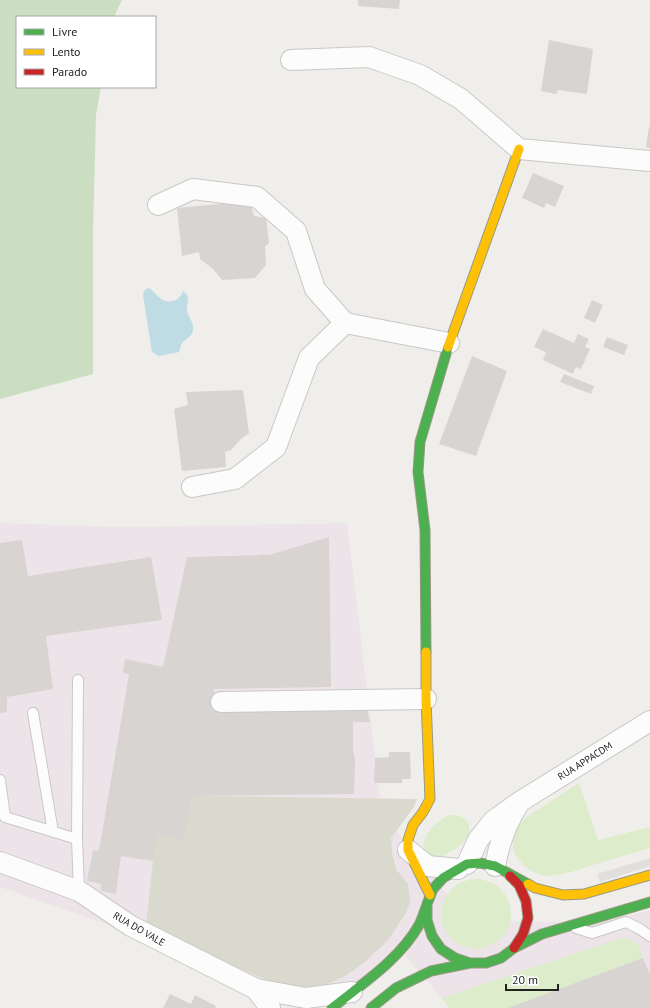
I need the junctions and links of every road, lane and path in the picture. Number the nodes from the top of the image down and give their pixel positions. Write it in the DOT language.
graph roads {
  1 [pos="291,60"];
  2 [pos="519,149"];
  3 [pos="650,161"];
  4 [pos="158,205"];
  5 [pos="345,323"];
  6 [pos="449,342"];
  7 [pos="192,487"];
  8 [pos="78,680"];
  9 [pos="426,699"];
  10 [pos="221,702"];
  11 [pos="33,713"];
  12 [pos="650,721"];
  13 [pos="0,780"];
  14 [pos="520,801"];
  15 [pos="53,832"];
  16 [pos="77,840"];
  17 [pos="408,850"];
  18 [pos="0,862"];
  19 [pos="462,866"];
  20 [pos="501,870"];
  21 [pos="650,875"];
  22 [pos="79,891"];
  23 [pos="429,899"];
  24 [pos="650,902"];
  25 [pos="568,926"];
  26 [pos="650,936"];
  27 [pos="514,948"];
  28 [pos="470,963"];
  29 [pos="256,989"];
  30 [pos="352,992"];
  31 [pos="270,1008"];
  32 [pos="332,1008"];
  33 [pos="371,1008"];
  1 -- 2 [label="street"];
  2 -- 3 [label="street"];
  2 -- 6 [label="main road"];
  4 -- 5 [label="street"];
  5 -- 6 [label="street"];
  5 -- 7 [label="street"];
  6 -- 9 [label="main road"];
  8 -- 16 [label="lane"];
  9 -- 10 [label="street"];
  9 -- 17 [label="main road"];
  11 -- 15 [label="lane"];
  12 -- 14 [label="street, RUA APPACDM"];
  13 -- 15 [label="lane"];
  14 -- 19 [label="street, RUA APPACDM"];
  14 -- 20 [label="street, RUA APPACDM"];
  15 -- 16 [label="lane"];
  16 -- 22 [label="lane"];
  17 -- 19 [label="street"];
  17 -- 23 [label="main road"];
  18 -- 22 [label="street, RUA DO VALE"];
  19 -- 20 [label="main road"];
  19 -- 23 [label="main road"];
  20 -- 21 [label="main road"];
  20 -- 27 [label="main road"];
  22 -- 29 [label="street, RUA DO VALE"];
  23 -- 28 [label="main road"];
  23 -- 30 [label="main road"];
  24 -- 25 [label="main road"];
  25 -- 26 [label="lane"];
  25 -- 27 [label="main road"];
  27 -- 28 [label="main road"];
  28 -- 33 [label="main road"];
  29 -- 30 [label="street"];
  29 -- 31 [label="street"];
  30 -- 32 [label="main road"];
}
